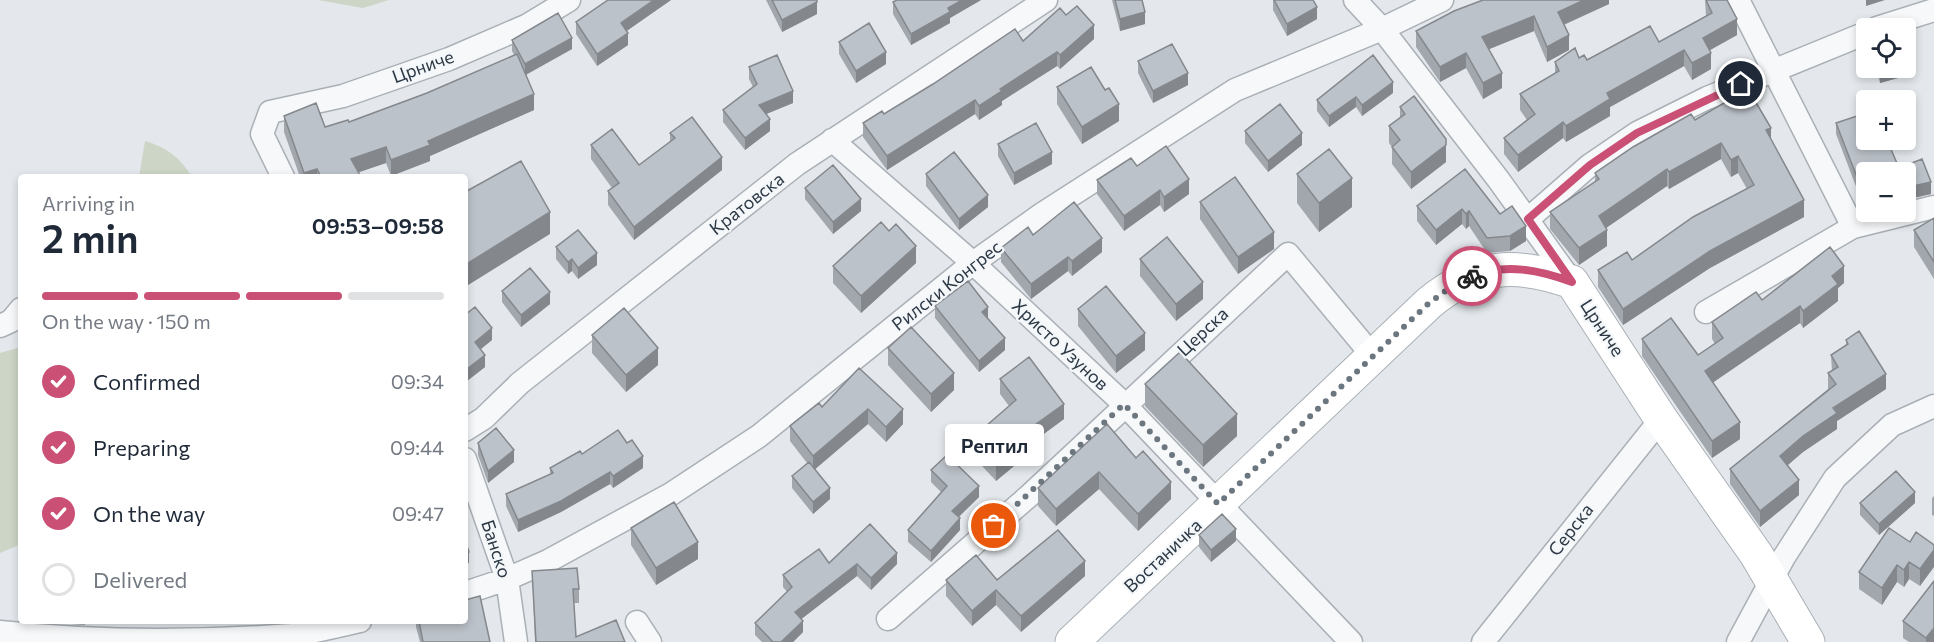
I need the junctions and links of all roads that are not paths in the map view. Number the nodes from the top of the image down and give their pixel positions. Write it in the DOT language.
graph roads {
  1 [pos="569,0"];
  2 [pos="1046,0"];
  3 [pos="1354,0"];
  4 [pos="1442,0"];
  5 [pos="1738,0"];
  6 [pos="1934,10"];
  7 [pos="1909,18"];
  8 [pos="1382,28"];
  9 [pos="1856,37"];
  10 [pos="1775,70"];
  11 [pos="832,140"];
  12 [pos="282,174"];
  13 [pos="1934,207"];
  14 [pos="1528,219"];
  15 [pos="1853,227"];
  16 [pos="973,263"];
  17 [pos="1572,282"];
  18 [pos="18,312"];
  19 [pos="1706,312"];
  20 [pos="0,326"];
  21 [pos="1372,355"];
  22 [pos="1124,404"];
  23 [pos="1934,406"];
  24 [pos="1661,419"];
  25 [pos="468,428"];
  26 [pos="468,468"];
  27 [pos="1218,504"];
  28 [pos="507,579"];
  29 [pos="1772,579"];
  30 [pos="468,592"];
  31 [pos="888,619"];
  32 [pos="638,622"];
  33 [pos="346,624"];
  34 [pos="0,632"];
  35 [pos="516,642"];
  36 [pos="650,642"];
  37 [pos="1072,642"];
  38 [pos="1351,642"];
  39 [pos="1484,642"];
  40 [pos="1738,642"];
  41 [pos="1808,642"];
  1 -- 12 [label="street, Црниче"];
  2 -- 11 [label="street, Кратовска"];
  3 -- 8 [label="street, Црниче"];
  4 -- 8 [label="street, Рилски Конгрес"];
  5 -- 10 [label="street"];
  6 -- 7 [label="street"];
  8 -- 14 [label="street, Црниче"];
  8 -- 16 [label="street, Рилски Конгрес"];
  9 -- 10 [label="street"];
  10 -- 14 [label="street"];
  10 -- 15 [label="street"];
  11 -- 16 [label="street, Христо Узунов"];
  11 -- 25 [label="street, Кратовска"];
  13 -- 15 [label="street"];
  14 -- 17 [label="street, Црниче"];
  15 -- 19 [label="street"];
  16 -- 22 [label="street, Христо Узунов"];
  16 -- 28 [label="street, Рилски Конгрес"];
  17 -- 21 [label="street, Востаничка"];
  17 -- 24 [label="street, Црниче"];
  18 -- 20 [label="street"];
  21 -- 22 [label="street, Церска"];
  21 -- 27 [label="street, Востаничка"];
  22 -- 27 [label="street, Христо Узунов"];
  22 -- 31 [label="street, Церска"];
  23 -- 29 [label="street"];
  24 -- 29 [label="street, Црниче"];
  24 -- 39 [label="street, Серска"];
  26 -- 28 [label="street, Банско"];
  27 -- 37 [label="street, Востаничка"];
  27 -- 38 [label="street, Христо Узунов"];
  28 -- 30 [label="street, Рилски Конгрес"];
  28 -- 35 [label="street, Банско"];
  29 -- 40 [label="street"];
  29 -- 41 [label="street, Црниче"];
  32 -- 36 [label="street"];
  33 -- 34 [label="street"];
}
